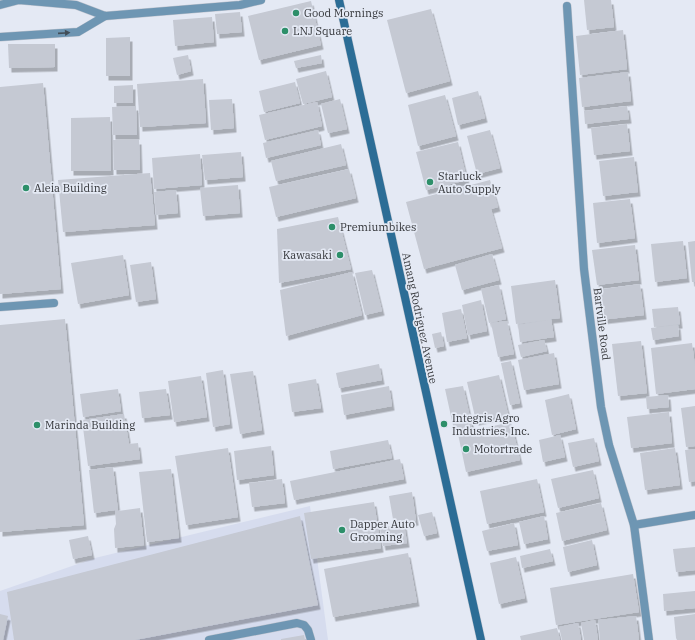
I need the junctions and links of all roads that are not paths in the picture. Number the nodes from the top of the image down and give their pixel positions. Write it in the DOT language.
graph roads {
  1 [pos="261,0"];
  2 [pos="339,0"];
  3 [pos="0,5"];
  4 [pos="567,6"];
  5 [pos="104,16"];
  6 [pos="0,37"];
  7 [pos="54,303"];
  8 [pos="0,307"];
  9 [pos="695,515"];
  10 [pos="634,525"];
  11 [pos="209,640"];
  12 [pos="311,640"];
  13 [pos="481,640"];
  14 [pos="649,640"];
  1 -- 5 [label="street"];
  2 -- 13 [label="main road, Amang Rodriguez Avenue"];
  3 -- 5 [label="street"];
  4 -- 10 [label="street, Bartville Road"];
  6 -- 5 [label="street, one-way"];
  7 -- 8 [label="street"];
  9 -- 10 [label="street"];
  10 -- 14 [label="street, Bartville Road"];
  11 -- 12 [label="street"];
}
